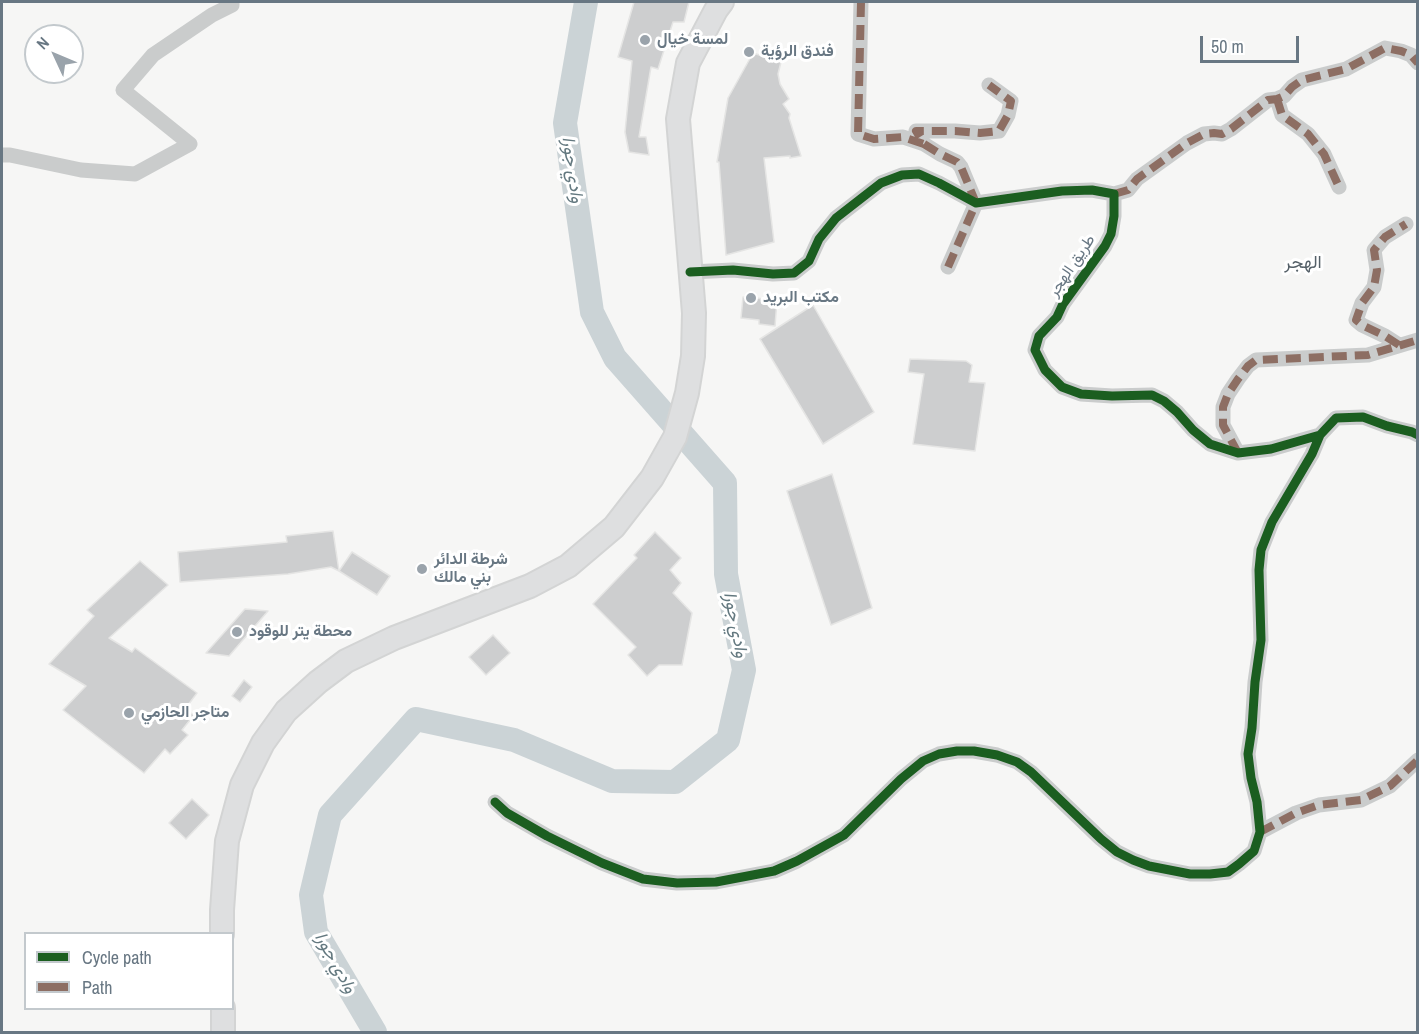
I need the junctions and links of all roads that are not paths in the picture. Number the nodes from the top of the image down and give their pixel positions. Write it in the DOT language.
graph roads {
  1 [pos="232,2"];
  2 [pos="722,2"];
  3 [pos="861,2"];
  4 [pos="1418,63"];
  5 [pos="989,85"];
  6 [pos="1276,99"];
  7 [pos="924,144"];
  8 [pos="2,155"];
  9 [pos="1339,187"];
  10 [pos="1114,194"];
  11 [pos="976,203"];
  12 [pos="1406,224"];
  13 [pos="948,267"];
  14 [pos="690,272"];
  15 [pos="1418,340"];
  16 [pos="1400,345"];
  17 [pos="1320,435"];
  18 [pos="1418,435"];
  19 [pos="1238,453"];
  20 [pos="1418,760"];
  21 [pos="495,802"];
  22 [pos="1260,832"];
  23 [pos="222,932"];
  24 [pos="223,1010"];
  25 [pos="223,1032"];
  1 -- 8 [label="street"];
  2 -- 14 [label="main road"];
  3 -- 7 [label="street"];
  4 -- 6 [label="street"];
  5 -- 7 [label="street"];
  6 -- 9 [label="street"];
  6 -- 10 [label="street"];
  7 -- 11 [label="street"];
  10 -- 11 [label="street"];
  10 -- 19 [label="street, طريق الهجر"];
  11 -- 13 [label="street"];
  11 -- 14 [label="street"];
  12 -- 16 [label="street"];
  14 -- 23 [label="main road"];
  15 -- 16 [label="street"];
  16 -- 19 [label="street"];
  17 -- 18 [label="street, طريق الهجر"];
  17 -- 19 [label="street, طريق الهجر"];
  17 -- 22 [label="street"];
  20 -- 22 [label="street"];
  21 -- 22 [label="street"];
  24 -- 25 [label="main road"];
}
